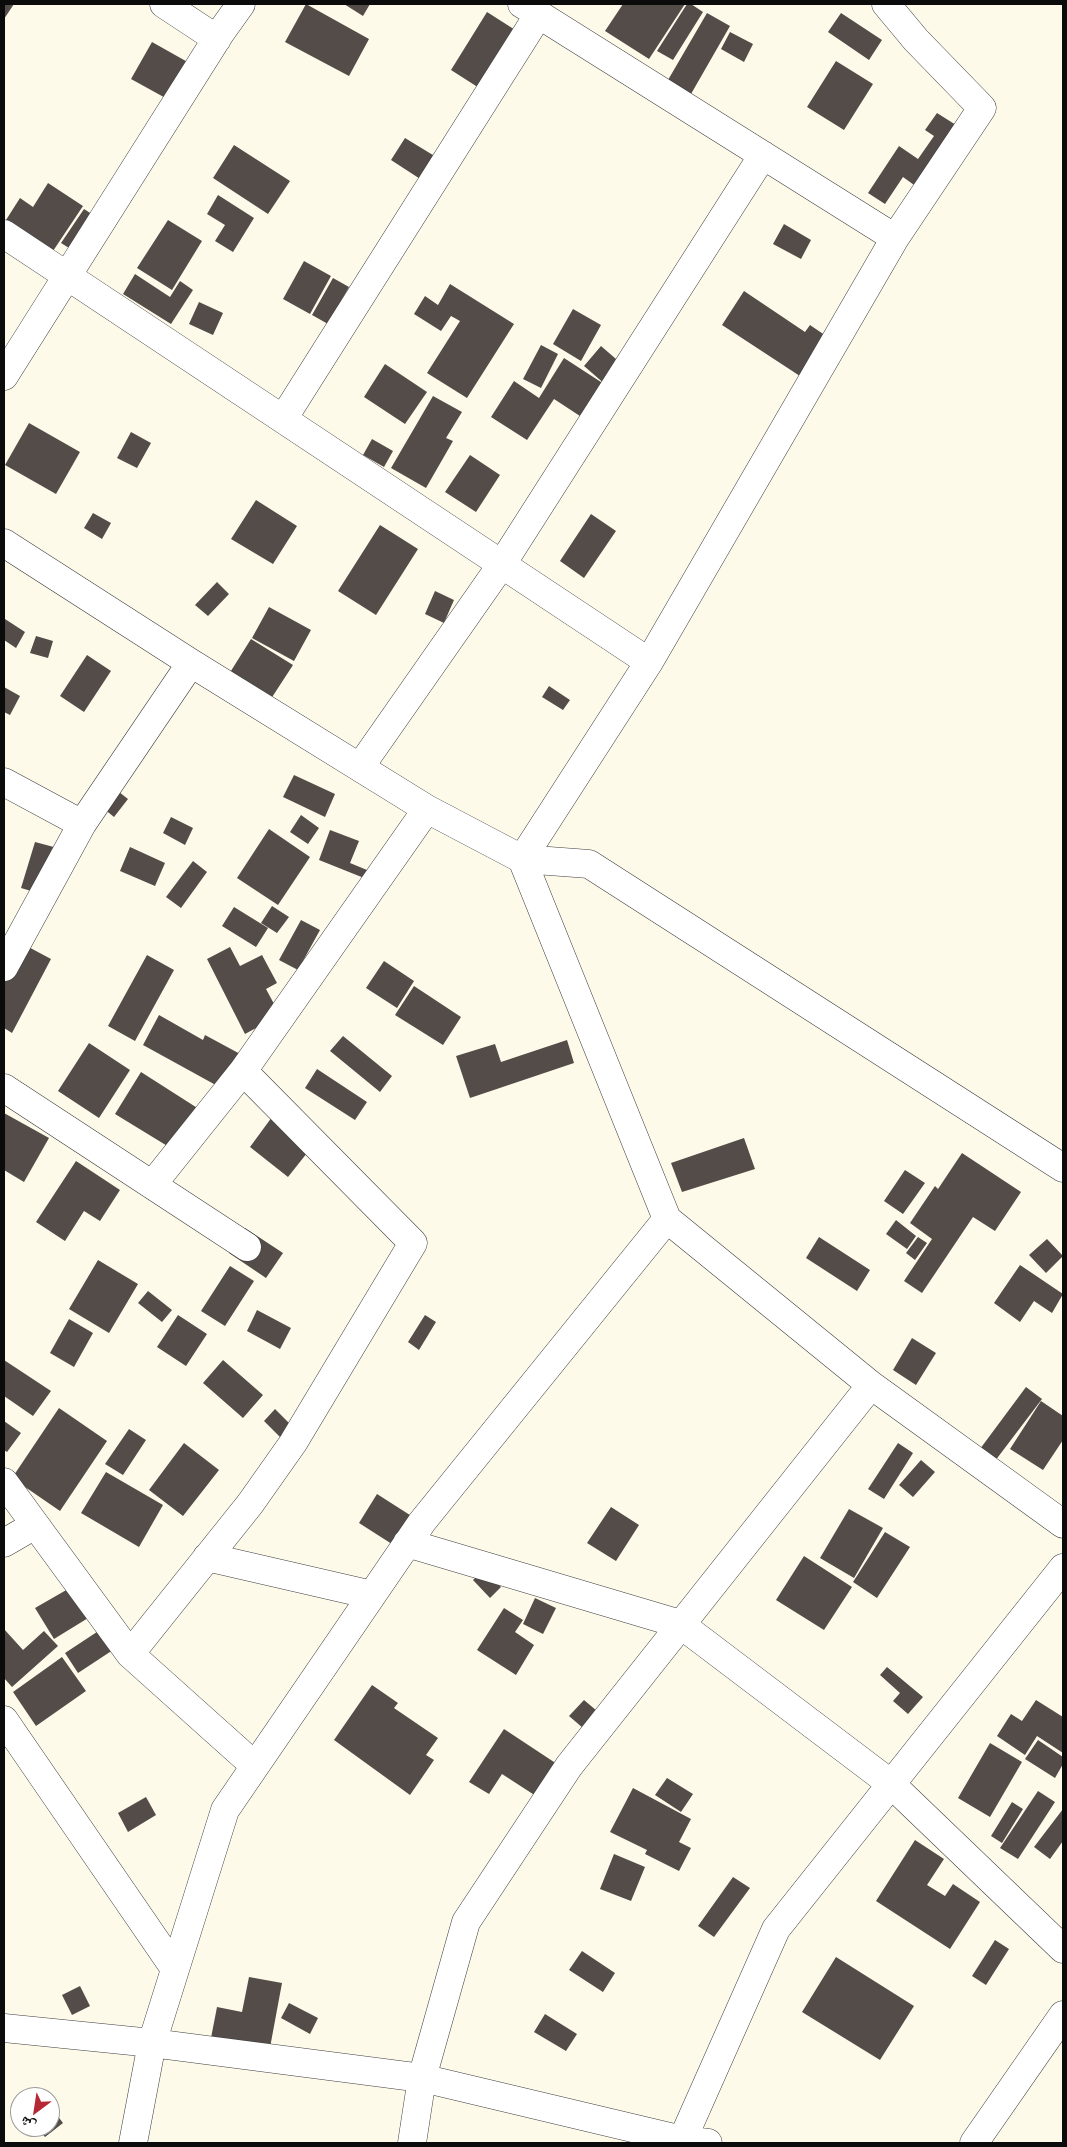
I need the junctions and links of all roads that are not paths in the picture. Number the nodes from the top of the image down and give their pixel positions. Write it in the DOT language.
graph roads {
  1 [pos="164,4"];
  2 [pos="241,4"];
  3 [pos="886,4"];
  4 [pos="531,9"];
  5 [pos="216,39"];
  6 [pos="763,155"];
  7 [pos="4,234"];
  8 [pos="895,238"];
  9 [pos="68,276"];
  10 [pos="4,376"];
  11 [pos="283,419"];
  12 [pos="4,542"];
  13 [pos="502,564"];
  14 [pos="649,662"];
  15 [pos="192,663"];
  16 [pos="360,767"];
  17 [pos="4,782"];
  18 [pos="427,809"];
  19 [pos="82,824"];
  20 [pos="522,859"];
  21 [pos="4,967"];
  22 [pos="243,1071"];
  23 [pos="4,1088"];
  24 [pos="1063,1168"];
  25 [pos="152,1185"];
  26 [pos="667,1220"];
  27 [pos="247,1247"];
  28 [pos="870,1385"];
  29 [pos="4,1482"];
  30 [pos="1063,1524"];
  31 [pos="35,1525"];
  32 [pos="4,1543"];
  33 [pos="407,1543"];
  34 [pos="208,1557"];
  35 [pos="1063,1568"];
  36 [pos="372,1595"];
  37 [pos="680,1624"];
  38 [pos="130,1654"];
  39 [pos="4,1720"];
  40 [pos="255,1766"];
  41 [pos="890,1783"];
  42 [pos="1063,1949"];
  43 [pos="175,1969"];
  44 [pos="1063,2014"];
  45 [pos="4,2028"];
  46 [pos="152,2043"];
  47 [pos="422,2078"];
  48 [pos="691,2142"];
  49 [pos="133,2143"];
  50 [pos="412,2143"];
  51 [pos="974,2143"];
  1 -- 5 [label="street"];
  2 -- 5 [label="street"];
  3 -- 8 [label="street"];
  4 -- 6 [label="street"];
  4 -- 11 [label="street"];
  5 -- 9 [label="street"];
  6 -- 8 [label="street"];
  6 -- 13 [label="street"];
  7 -- 9 [label="street"];
  8 -- 14 [label="street"];
  9 -- 10 [label="street"];
  9 -- 11 [label="street"];
  11 -- 13 [label="street"];
  12 -- 15 [label="street"];
  13 -- 14 [label="street"];
  13 -- 16 [label="street"];
  14 -- 20 [label="street"];
  15 -- 16 [label="street"];
  15 -- 19 [label="street"];
  16 -- 18 [label="street"];
  17 -- 19 [label="street"];
  18 -- 20 [label="street"];
  18 -- 22 [label="street"];
  19 -- 21 [label="street"];
  20 -- 24 [label="street"];
  20 -- 26 [label="street"];
  22 -- 25 [label="street"];
  22 -- 34 [label="street"];
  23 -- 25 [label="street"];
  25 -- 27 [label="street"];
  26 -- 28 [label="street"];
  26 -- 33 [label="street"];
  28 -- 30 [label="street"];
  28 -- 37 [label="street"];
  29 -- 31 [label="street"];
  31 -- 32 [label="street"];
  31 -- 38 [label="street"];
  33 -- 36 [label="street"];
  33 -- 37 [label="street"];
  34 -- 36 [label="street"];
  34 -- 38 [label="street"];
  35 -- 41 [label="street"];
  36 -- 40 [label="street"];
  37 -- 41 [label="street"];
  37 -- 47 [label="street"];
  38 -- 40 [label="street"];
  39 -- 43 [label="street"];
  40 -- 43 [label="street"];
  41 -- 42 [label="street"];
  41 -- 48 [label="street"];
  43 -- 46 [label="street"];
  44 -- 51 [label="street"];
  45 -- 46 [label="street"];
  46 -- 47 [label="street"];
  46 -- 49 [label="street"];
  47 -- 48 [label="street"];
  47 -- 50 [label="street"];
}
